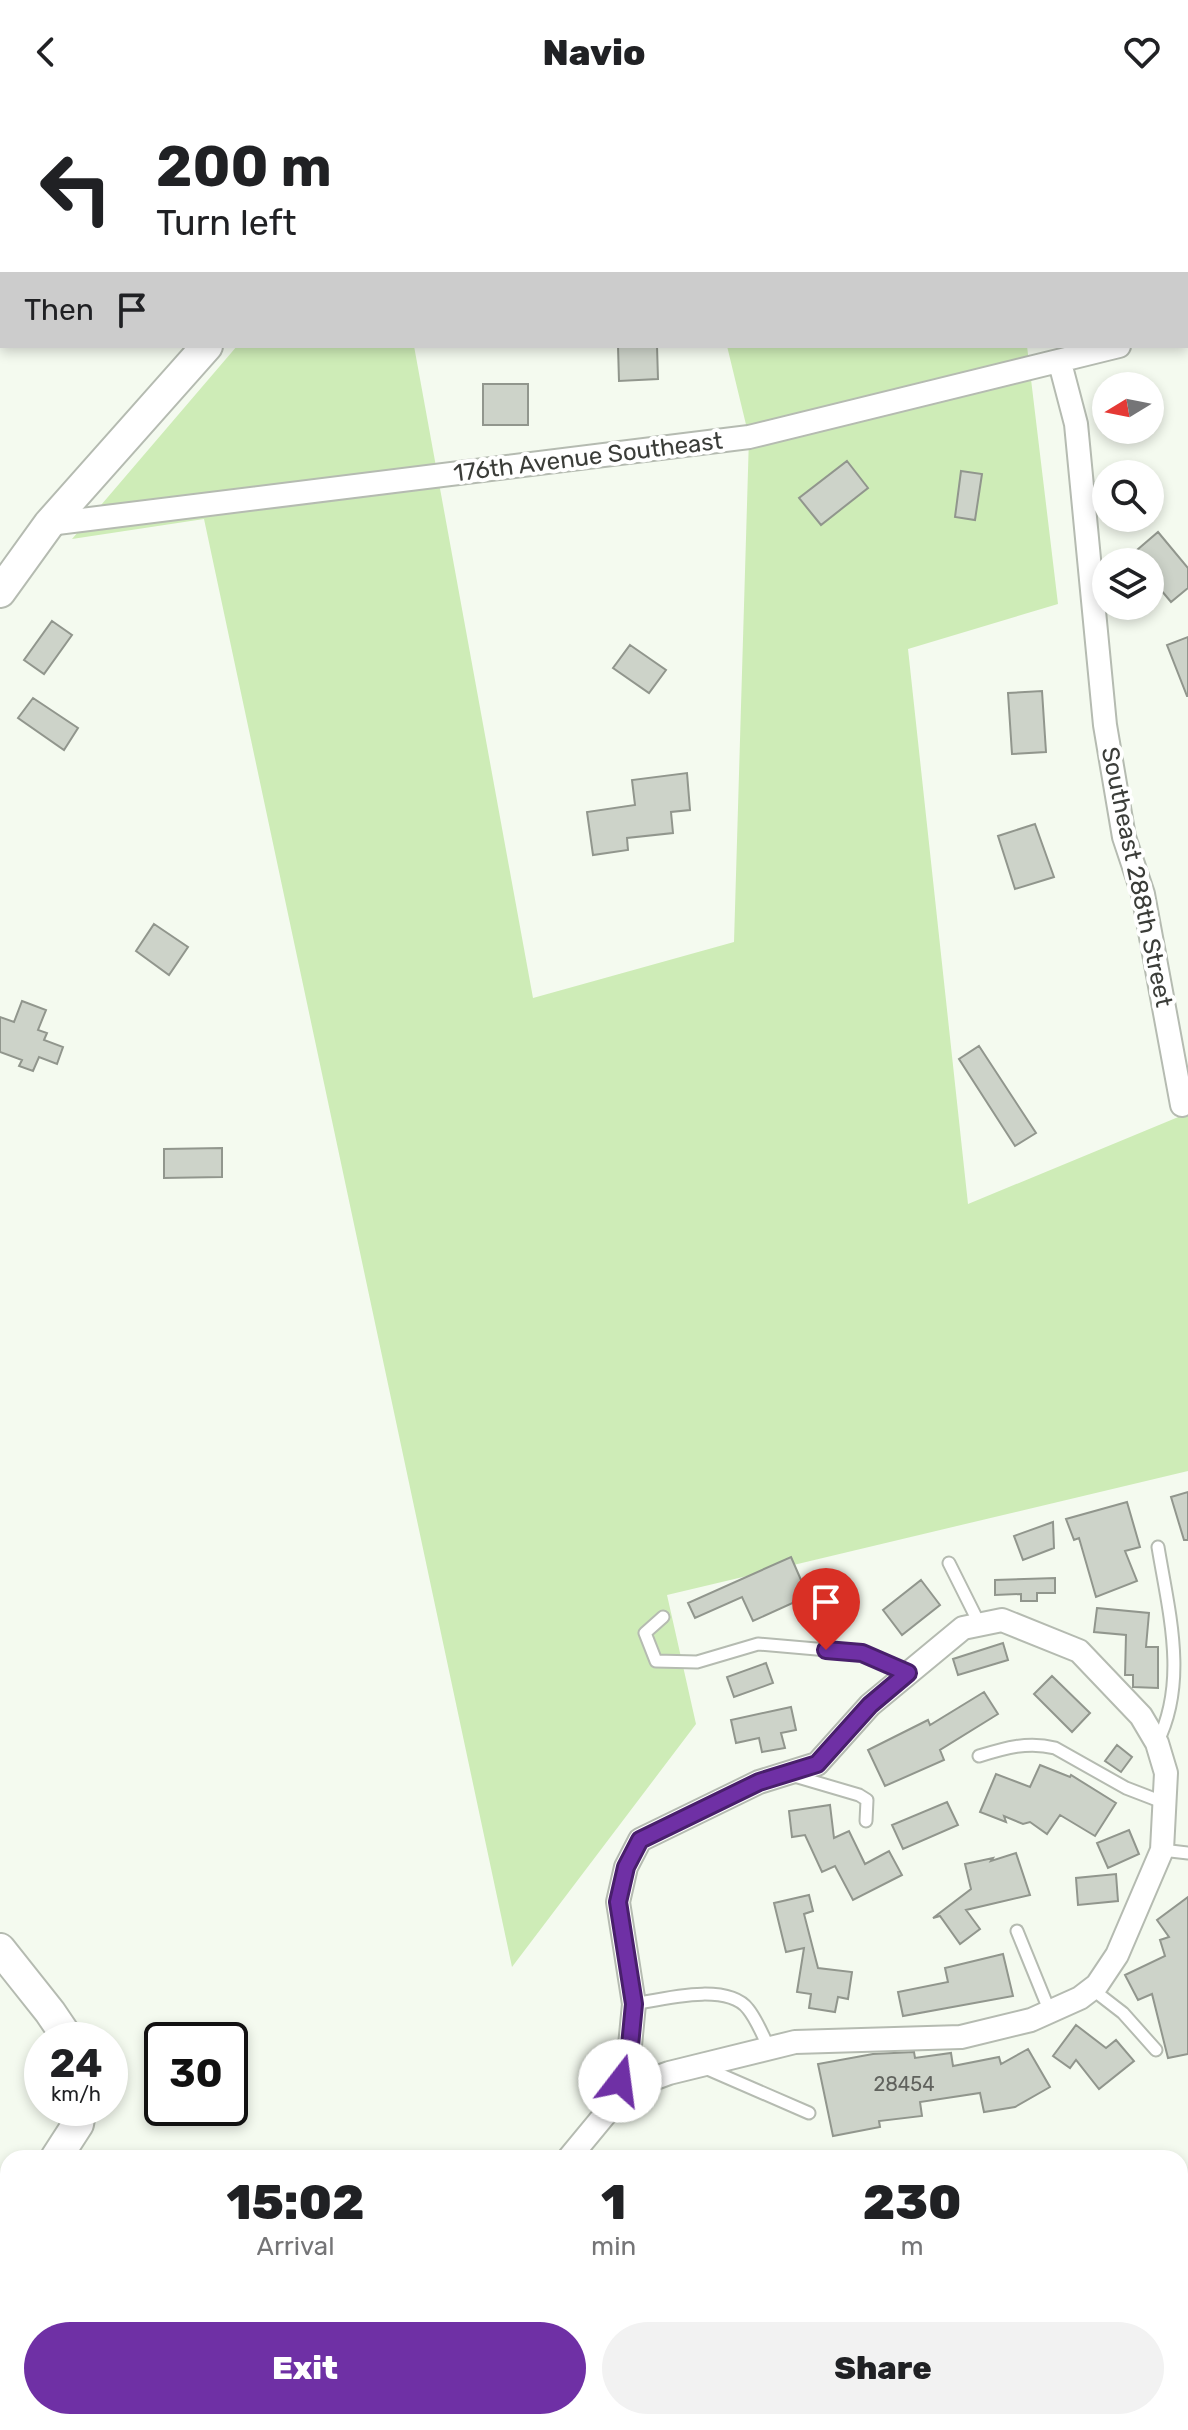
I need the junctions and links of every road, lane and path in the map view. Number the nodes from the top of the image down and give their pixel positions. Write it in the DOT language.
graph roads {
  1 [pos="205,348"];
  2 [pos="1112,348"];
  3 [pos="1060,363"];
  4 [pos="49,524"];
  5 [pos="0,592"];
  6 [pos="1185,1104"];
  7 [pos="1158,1547"];
  8 [pos="949,1563"];
  9 [pos="663,1617"];
  10 [pos="980,1625"];
  11 [pos="908,1673"];
  12 [pos="1157,1743"];
  13 [pos="979,1756"];
  14 [pos="787,1774"];
  15 [pos="1166,1804"];
  16 [pos="866,1821"];
  17 [pos="1162,1850"];
  18 [pos="1188,1853"];
  19 [pos="1017,1931"];
  20 [pos="0,1949"];
  21 [pos="1092,1989"];
  22 [pos="634,2004"];
  23 [pos="1050,2012"];
  24 [pos="57,2022"];
  25 [pos="769,2048"];
  26 [pos="1156,2050"];
  27 [pos="700,2065"];
  28 [pos="612,2106"];
  29 [pos="809,2113"];
  30 [pos="77,2126"];
  31 [pos="61,2150"];
  32 [pos="576,2150"];
  1 -- 4 [label="street"];
  2 -- 3 [label="street, 176th Avenue Southeast"];
  3 -- 4 [label="street, 176th Avenue Southeast"];
  3 -- 6 [label="street, Southeast 288th Street"];
  4 -- 5 [label="street"];
  7 -- 12 [label="lane"];
  8 -- 10 [label="lane"];
  9 -- 11 [label="lane"];
  10 -- 11 [label="street"];
  10 -- 12 [label="street"];
  11 -- 14 [label="street"];
  12 -- 15 [label="street"];
  13 -- 15 [label="lane"];
  14 -- 16 [label="lane"];
  14 -- 22 [label="street"];
  15 -- 17 [label="street"];
  17 -- 18 [label="lane"];
  17 -- 21 [label="street"];
  19 -- 23 [label="lane"];
  20 -- 24 [label="street"];
  21 -- 23 [label="street"];
  21 -- 26 [label="lane"];
  22 -- 25 [label="lane"];
  22 -- 28 [label="street"];
  23 -- 25 [label="street"];
  25 -- 27 [label="street"];
  27 -- 28 [label="street"];
  27 -- 29 [label="lane"];
  28 -- 32 [label="street"];
  30 -- 31 [label="street"];
}
